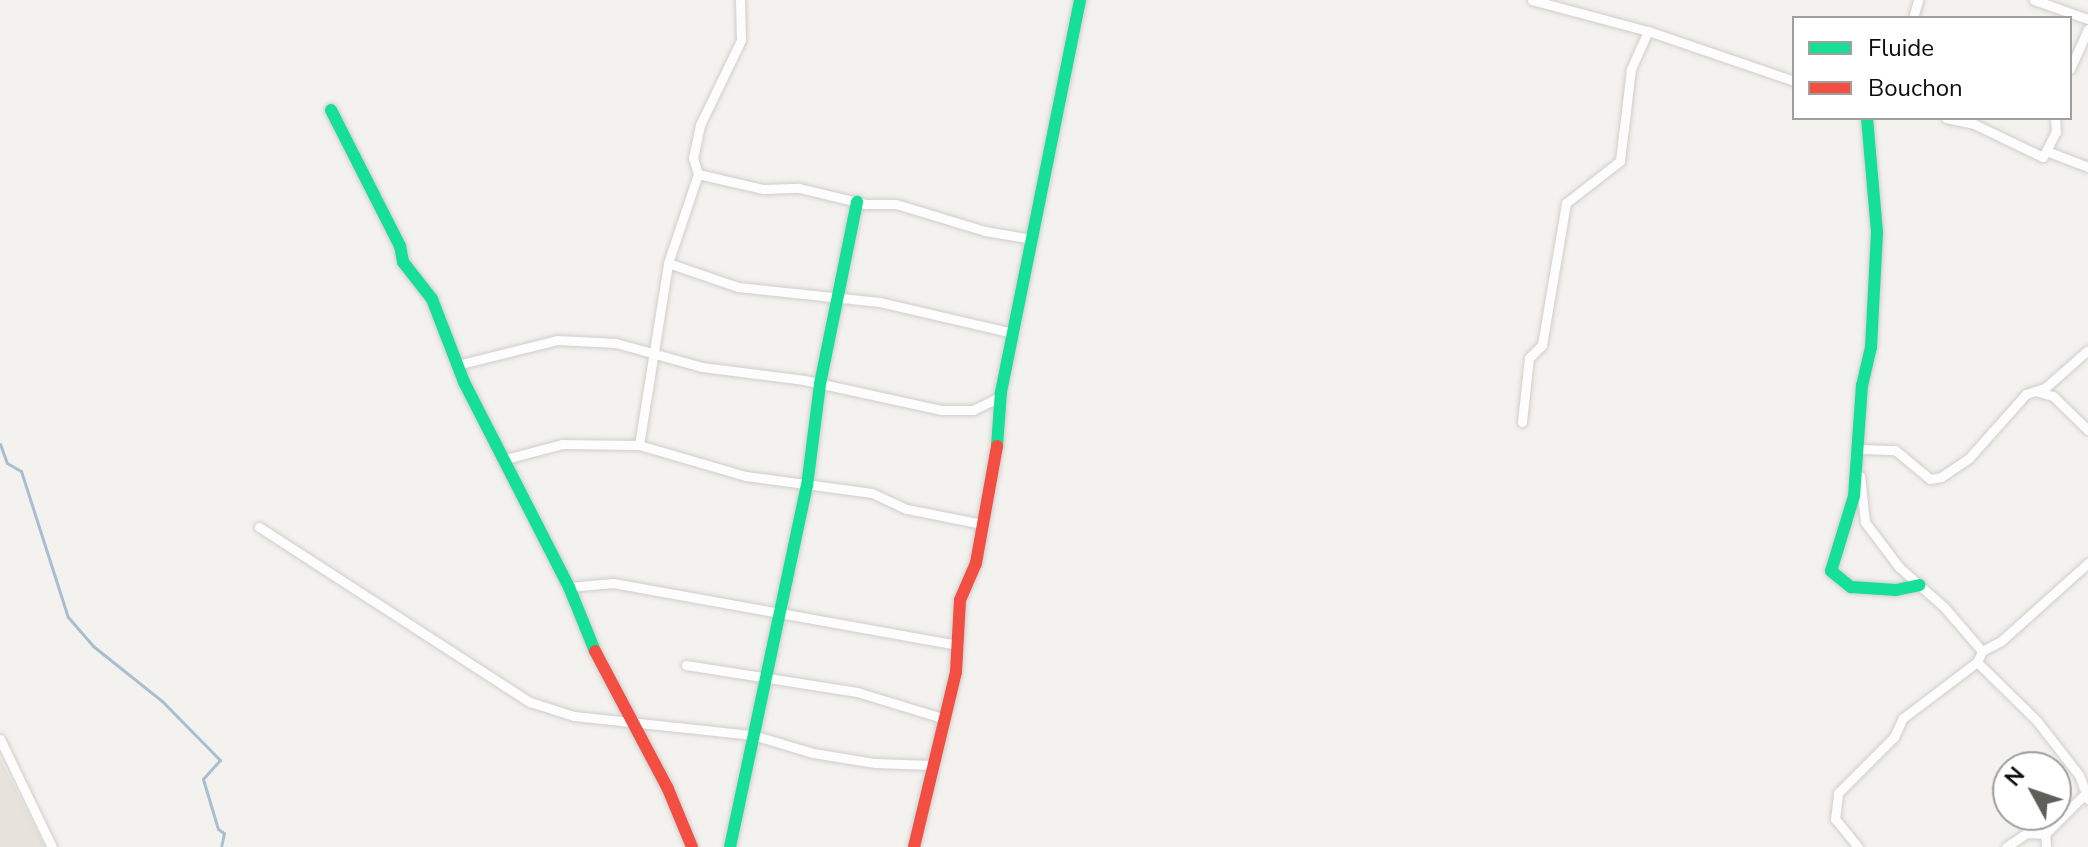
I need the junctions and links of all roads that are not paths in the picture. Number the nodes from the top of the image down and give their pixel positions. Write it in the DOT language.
graph roads {
  1 [pos="740,0"];
  2 [pos="1080,0"];
  3 [pos="1532,0"];
  4 [pos="2034,0"];
  5 [pos="2088,19"];
  6 [pos="2088,29"];
  7 [pos="1648,31"];
  8 [pos="2072,65"];
  9 [pos="1792,80"];
  10 [pos="331,110"];
  11 [pos="1867,120"];
  12 [pos="1955,120"];
  13 [pos="2055,120"];
  14 [pos="2049,152"];
  15 [pos="2088,167"];
  16 [pos="698,174"];
  17 [pos="857,202"];
  18 [pos="1032,239"];
  19 [pos="668,263"];
  20 [pos="837,300"];
  21 [pos="1013,333"];
  22 [pos="2088,350"];
  23 [pos="653,355"];
  24 [pos="457,365"];
  25 [pos="820,384"];
  26 [pos="2035,391"];
  27 [pos="1000,397"];
  28 [pos="1522,422"];
  29 [pos="2088,430"];
  30 [pos="639,445"];
  31 [pos="1861,449"];
  32 [pos="502,460"];
  33 [pos="1860,464"];
  34 [pos="807,486"];
  35 [pos="982,524"];
  36 [pos="259,527"];
  37 [pos="2088,563"];
  38 [pos="1919,585"];
  39 [pos="569,587"];
  40 [pos="779,615"];
  41 [pos="957,645"];
  42 [pos="1982,651"];
  43 [pos="1977,662"];
  44 [pos="686,665"];
  45 [pos="765,679"];
  46 [pos="942,718"];
  47 [pos="631,721"];
  48 [pos="753,735"];
  49 [pos="0,739"];
  50 [pos="931,765"];
  51 [pos="2087,794"];
  52 [pos="2045,834"];
  53 [pos="52,847"];
  54 [pos="692,847"];
  55 [pos="730,847"];
  56 [pos="914,847"];
  57 [pos="1858,847"];
  58 [pos="2006,847"];
  59 [pos="2046,847"];
  1 -- 16 [label="street"];
  2 -- 18 [label="street"];
  3 -- 7 [label="street"];
  4 -- 5 [label="street"];
  6 -- 8 [label="street"];
  7 -- 9 [label="street"];
  7 -- 28 [label="street"];
  10 -- 24 [label="street"];
  11 -- 31 [label="street"];
  12 -- 14 [label="street"];
  13 -- 14 [label="street"];
  14 -- 15 [label="street"];
  16 -- 17 [label="street"];
  16 -- 19 [label="street"];
  17 -- 18 [label="street"];
  17 -- 20 [label="street"];
  18 -- 21 [label="street"];
  19 -- 20 [label="street"];
  19 -- 23 [label="street"];
  20 -- 21 [label="street"];
  20 -- 25 [label="street"];
  21 -- 27 [label="street"];
  22 -- 26 [label="street"];
  23 -- 24 [label="street"];
  23 -- 25 [label="street"];
  23 -- 30 [label="street"];
  24 -- 32 [label="street"];
  25 -- 27 [label="street"];
  25 -- 34 [label="street"];
  26 -- 29 [label="street"];
  26 -- 31 [label="street"];
  27 -- 35 [label="street"];
  30 -- 32 [label="street"];
  30 -- 34 [label="street"];
  31 -- 33 [label="street"];
  32 -- 39 [label="street"];
  33 -- 38 [label="street"];
  33 -- 38 [label="street"];
  34 -- 35 [label="street"];
  34 -- 40 [label="street"];
  35 -- 41 [label="street"];
  36 -- 47 [label="street"];
  37 -- 42 [label="street"];
  38 -- 42 [label="street"];
  39 -- 40 [label="street"];
  39 -- 47 [label="street"];
  40 -- 41 [label="street"];
  40 -- 45 [label="street"];
  41 -- 46 [label="street"];
  42 -- 43 [label="street"];
  43 -- 51 [label="street"];
  43 -- 57 [label="street"];
  44 -- 45 [label="street"];
  45 -- 46 [label="street"];
  45 -- 48 [label="street"];
  46 -- 50 [label="street"];
  47 -- 48 [label="street"];
  47 -- 54 [label="street"];
  48 -- 50 [label="street"];
  48 -- 55 [label="street"];
  49 -- 53 [label="street"];
  50 -- 56 [label="street"];
  51 -- 52 [label="street"];
  52 -- 58 [label="street"];
  52 -- 59 [label="street"];
}
